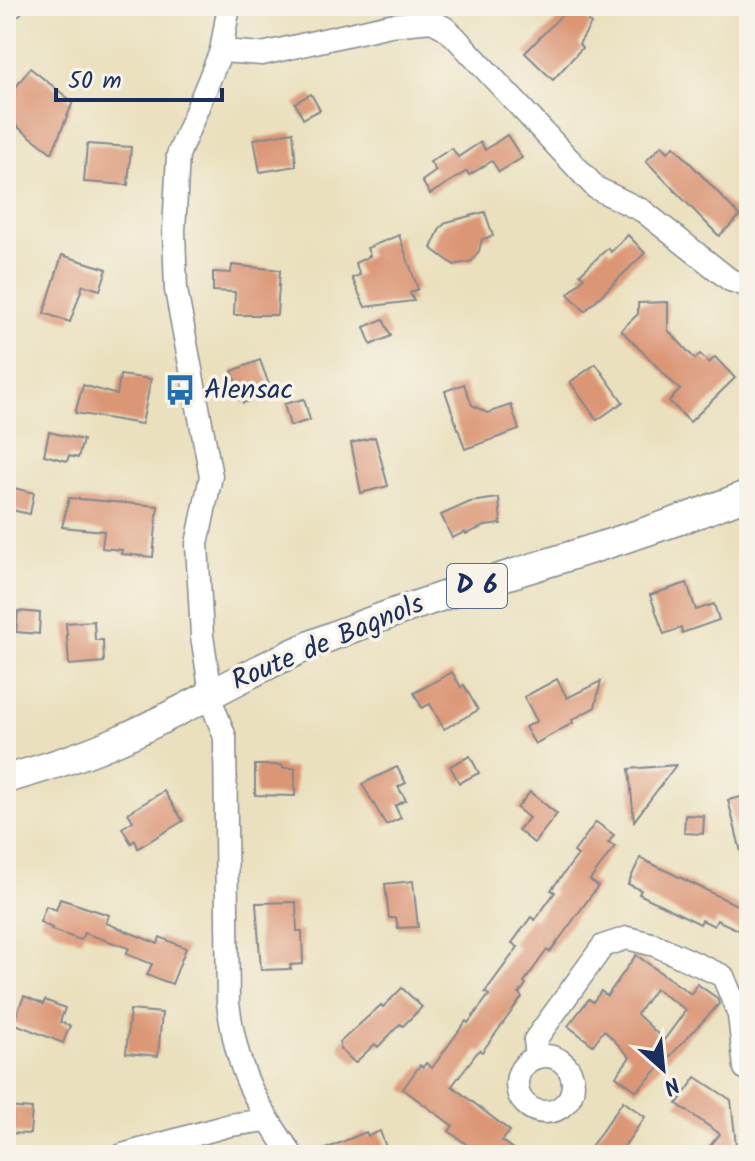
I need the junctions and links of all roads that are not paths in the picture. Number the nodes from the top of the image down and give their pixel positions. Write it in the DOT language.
graph roads {
  1 [pos="12,6"];
  2 [pos="229,6"];
  3 [pos="6,11"];
  4 [pos="221,51"];
  5 [pos="749,286"];
  6 [pos="749,494"];
  7 [pos="212,692"];
  8 [pos="6,779"];
  9 [pos="537,1057"];
  10 [pos="749,1070"];
  11 [pos="267,1120"];
  12 [pos="122,1155"];
  13 [pos="292,1155"];
  1 -- 3 [label="street"];
  2 -- 4 [label="street"];
  4 -- 5 [label="street"];
  4 -- 7 [label="street"];
  6 -- 7 [label="main road, Route de Bagnols / D 6"];
  7 -- 8 [label="main road, Route de Bagnols / D 6"];
  7 -- 11 [label="street"];
  9 -- 10 [label="street"];
  11 -- 12 [label="street"];
  11 -- 13 [label="street"];
}
